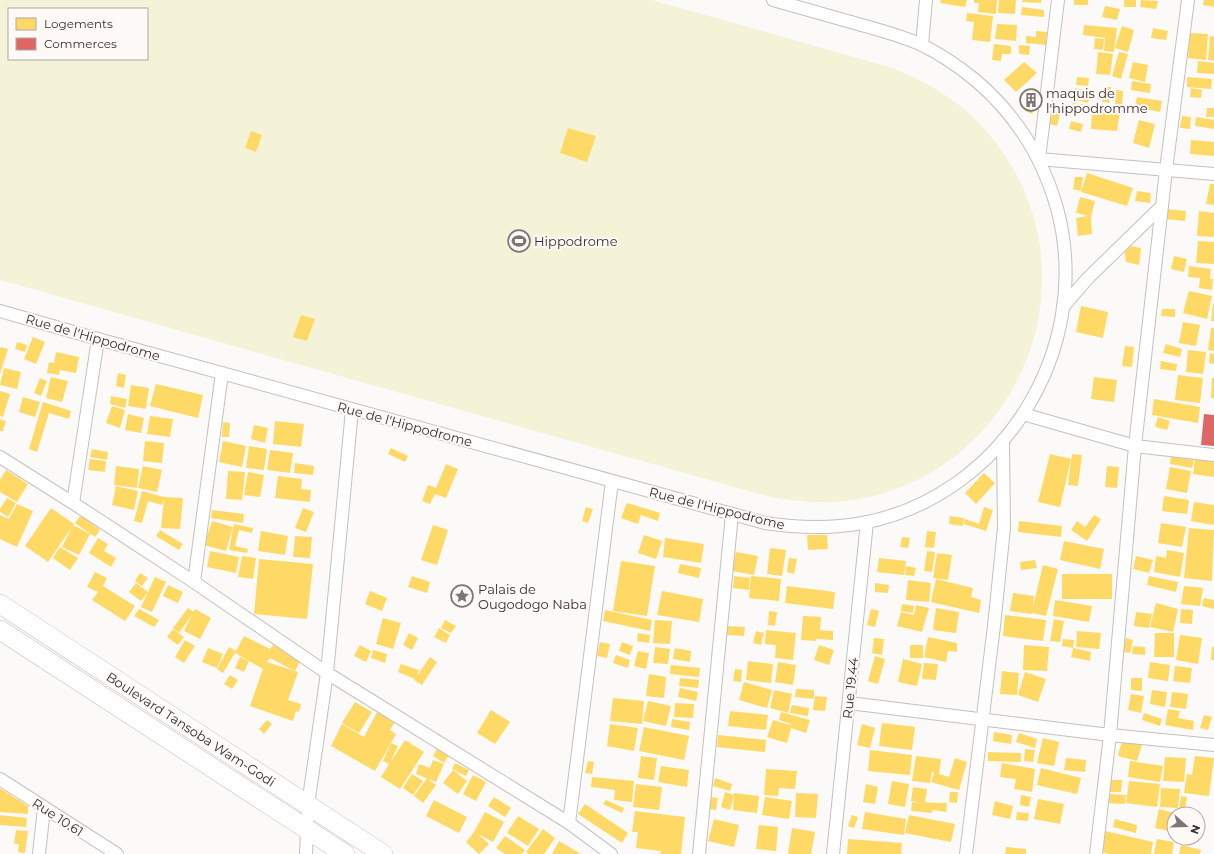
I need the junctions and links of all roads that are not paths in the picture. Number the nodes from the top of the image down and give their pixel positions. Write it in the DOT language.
graph roads {
  1 [pos="926,0"];
  2 [pos="1058,0"];
  3 [pos="1188,0"];
  4 [pos="780,1"];
  5 [pos="922,45"];
  6 [pos="1038,159"];
  7 [pos="1166,170"];
  8 [pos="1214,174"];
  9 [pos="1162,206"];
  10 [pos="1063,307"];
  11 [pos="0,311"];
  12 [pos="98,339"];
  13 [pos="222,373"];
  14 [pos="352,410"];
  15 [pos="1023,414"];
  16 [pos="1003,440"];
  17 [pos="1135,446"];
  18 [pos="1214,455"];
  19 [pos="0,457"];
  20 [pos="612,481"];
  21 [pos="73,503"];
  22 [pos="732,514"];
  23 [pos="867,522"];
  24 [pos="194,582"];
  25 [pos="0,604"];
  26 [pos="0,630"];
  27 [pos="327,674"];
  28 [pos="849,703"];
  29 [pos="982,720"];
  30 [pos="1110,735"];
  31 [pos="1214,745"];
  32 [pos="0,779"];
  33 [pos="308,805"];
  34 [pos="44,808"];
  35 [pos="569,823"];
  36 [pos="308,830"];
  37 [pos="39,854"];
  38 [pos="117,854"];
  39 [pos="306,854"];
  40 [pos="345,854"];
  41 [pos="383,854"];
  42 [pos="611,854"];
  43 [pos="698,854"];
  44 [pos="833,854"];
  45 [pos="966,854"];
  46 [pos="1096,854"];
  1 -- 5 [label="street"];
  2 -- 6 [label="street"];
  3 -- 7 [label="street"];
  4 -- 5 [label="street, Rue de l'Hippodrome"];
  5 -- 6 [label="street, Rue de l'Hippodrome"];
  6 -- 7 [label="street"];
  6 -- 10 [label="street, Rue de l'Hippodrome"];
  7 -- 8 [label="street"];
  7 -- 9 [label="street"];
  9 -- 10 [label="street"];
  9 -- 17 [label="street"];
  10 -- 15 [label="street, Rue de l'Hippodrome"];
  11 -- 12 [label="street, Rue de l'Hippodrome"];
  12 -- 13 [label="street, Rue de l'Hippodrome"];
  12 -- 21 [label="street"];
  13 -- 14 [label="street, Rue de l'Hippodrome"];
  13 -- 24 [label="street"];
  14 -- 20 [label="street, Rue de l'Hippodrome"];
  14 -- 27 [label="street"];
  15 -- 16 [label="street, Rue de l'Hippodrome"];
  15 -- 17 [label="street"];
  16 -- 23 [label="street, Rue de l'Hippodrome"];
  16 -- 29 [label="street"];
  17 -- 18 [label="street"];
  17 -- 30 [label="street"];
  19 -- 21 [label="street"];
  20 -- 22 [label="street, Rue de l'Hippodrome"];
  20 -- 35 [label="street"];
  21 -- 24 [label="street"];
  22 -- 23 [label="street, Rue de l'Hippodrome"];
  22 -- 43 [label="street"];
  23 -- 28 [label="street, Rue 19.44"];
  24 -- 27 [label="street"];
  25 -- 33 [label="main road, Boulevard Tansoba Wam-Godi"];
  26 -- 36 [label="main road, Boulevard Tansoba Wam-Godi"];
  27 -- 33 [label="street"];
  27 -- 35 [label="street"];
  28 -- 29 [label="street"];
  28 -- 44 [label="street, Rue 19.44"];
  29 -- 30 [label="street"];
  29 -- 45 [label="street"];
  30 -- 31 [label="street"];
  30 -- 46 [label="street"];
  32 -- 34 [label="street, Rue 10.61"];
  33 -- 36 [label="street"];
  33 -- 41 [label="main road, Boulevard Tansoba Wam-Godi"];
  34 -- 37 [label="street"];
  34 -- 38 [label="street, Rue 10.61"];
  35 -- 42 [label="street"];
  36 -- 39 [label="street"];
  36 -- 40 [label="main road, Boulevard Tansoba Wam-Godi"];
}
